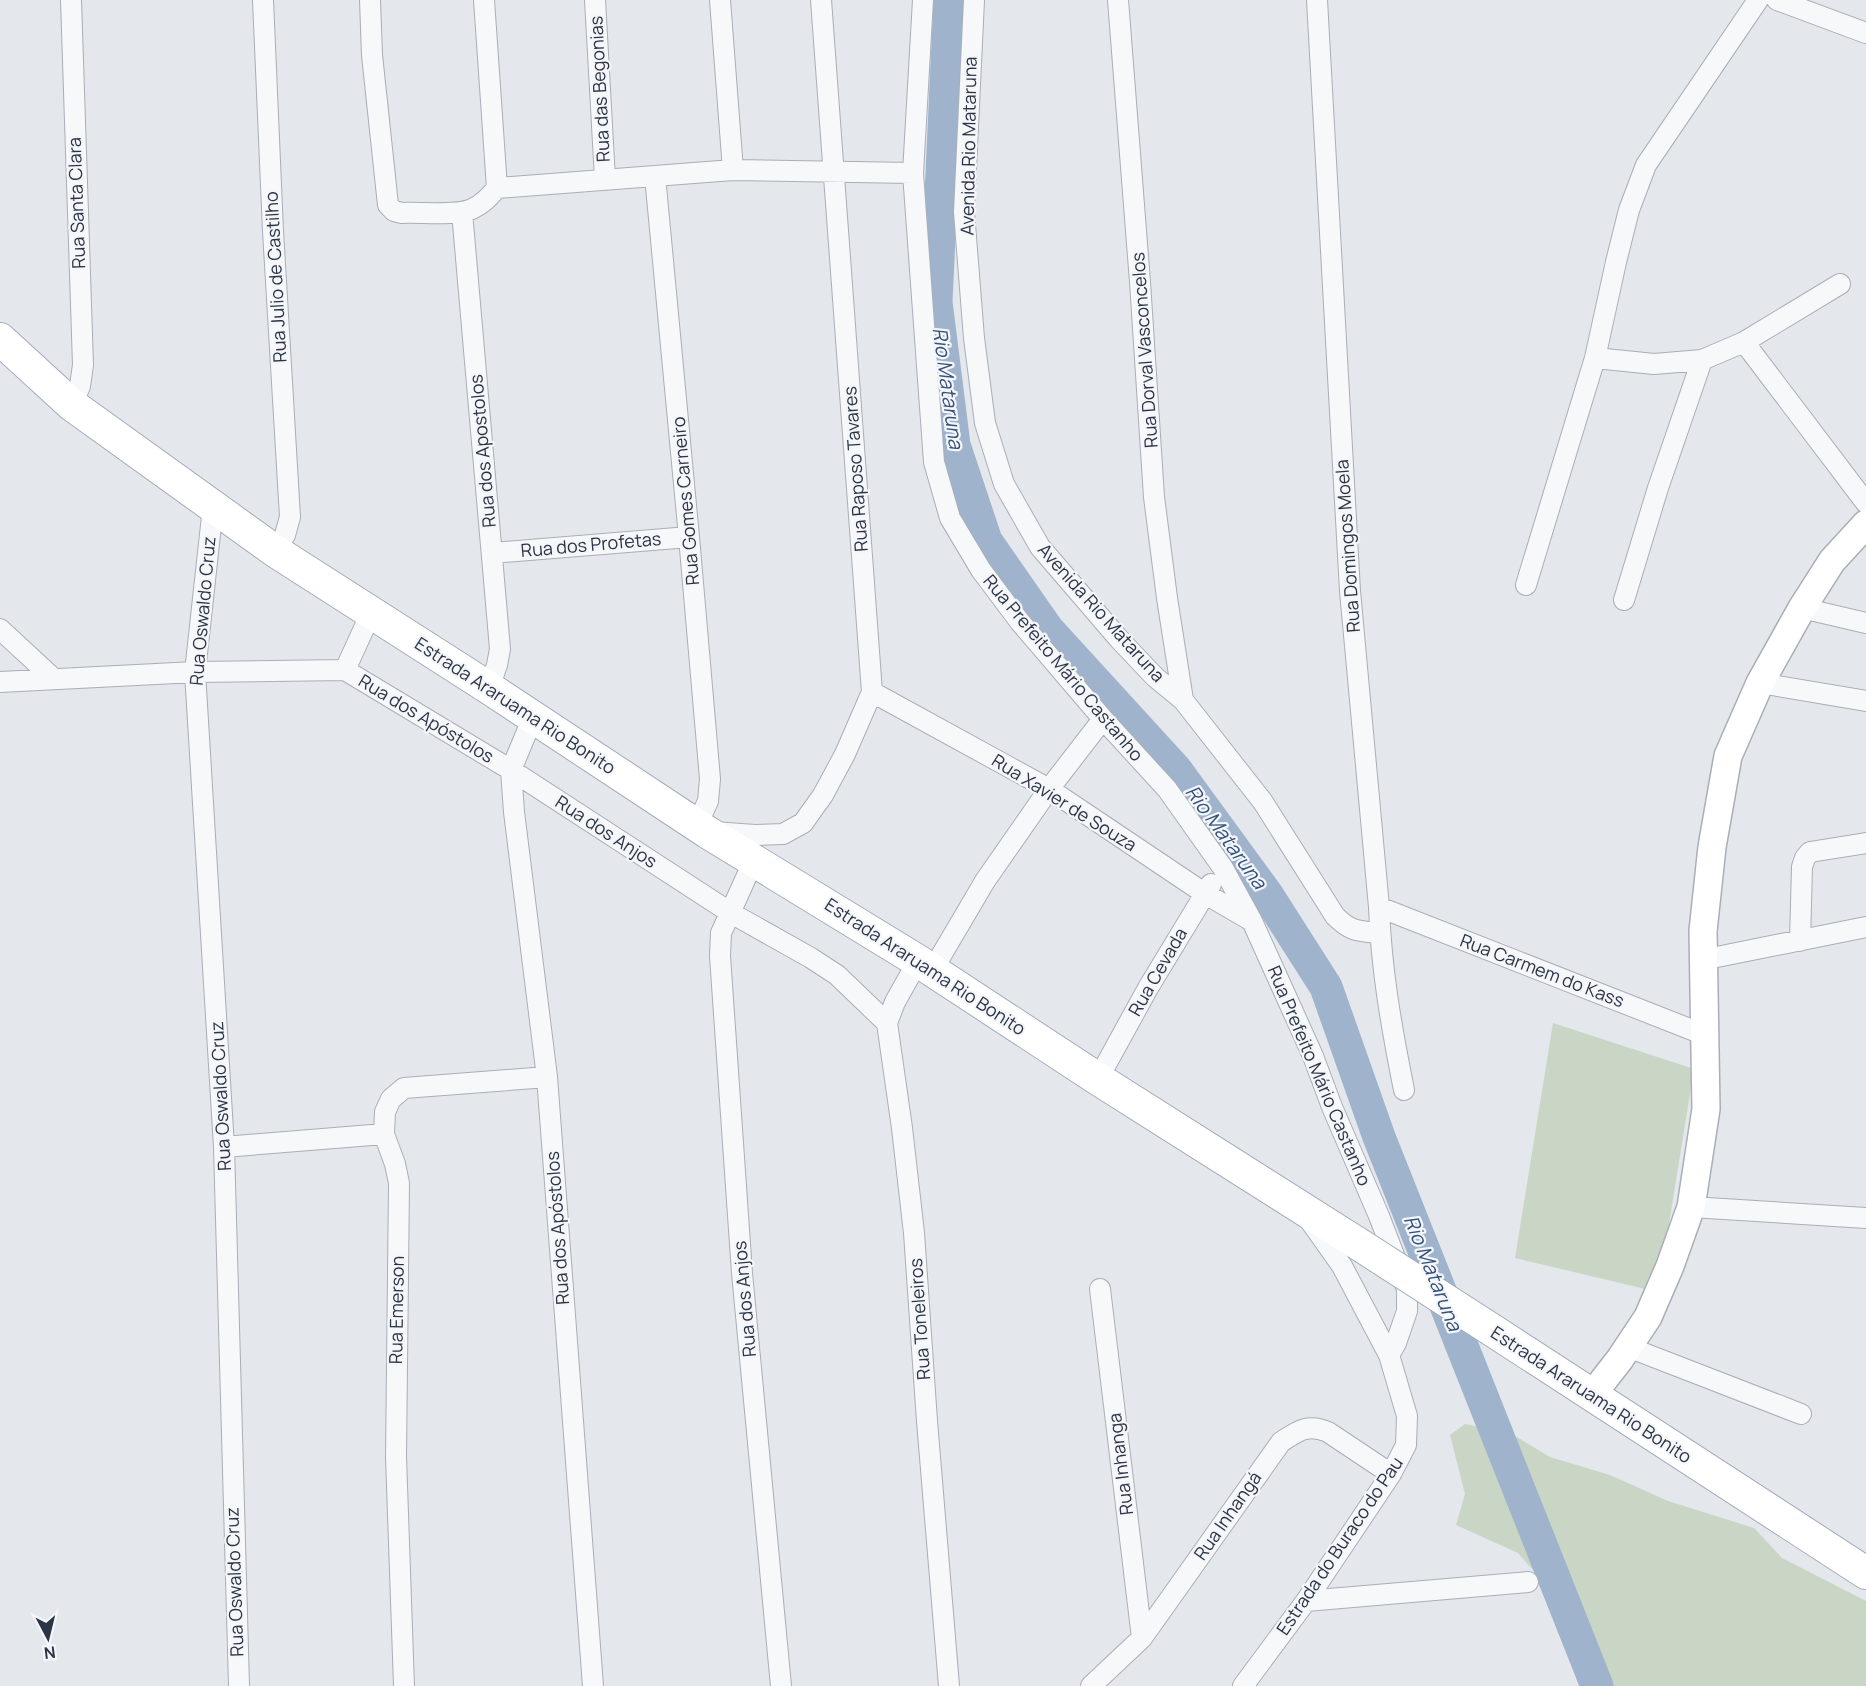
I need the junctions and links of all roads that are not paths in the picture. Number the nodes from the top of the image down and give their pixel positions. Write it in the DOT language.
graph roads {
  1 [pos="71,0"];
  2 [pos="263,0"];
  3 [pos="370,0"];
  4 [pos="484,0"];
  5 [pos="595,0"];
  6 [pos="720,0"];
  7 [pos="821,0"];
  8 [pos="923,0"];
  9 [pos="974,0"];
  10 [pos="1118,0"];
  11 [pos="1317,0"];
  12 [pos="1758,0"];
  13 [pos="1777,0"];
  14 [pos="1866,33"];
  15 [pos="733,170"];
  16 [pos="833,171"];
  17 [pos="913,173"];
  18 [pos="655,176"];
  19 [pos="605,179"];
  20 [pos="497,188"];
  21 [pos="462,212"];
  22 [pos="1840,284"];
  23 [pos="0,339"];
  24 [pos="1744,342"];
  25 [pos="1595,358"];
  26 [pos="1702,360"];
  27 [pos="72,405"];
  28 [pos="1866,503"];
  29 [pos="213,507"];
  30 [pos="1866,524"];
  31 [pos="689,537"];
  32 [pos="275,551"];
  33 [pos="492,554"];
  34 [pos="1526,585"];
  35 [pos="1624,600"];
  36 [pos="1802,608"];
  37 [pos="371,613"];
  38 [pos="1866,623"];
  39 [pos="0,629"];
  40 [pos="345,670"];
  41 [pos="195,672"];
  42 [pos="54,679"];
  43 [pos="0,682"];
  44 [pos="1760,683"];
  45 [pos="489,688"];
  46 [pos="872,692"];
  47 [pos="1183,700"];
  48 [pos="1866,701"];
  49 [pos="533,717"];
  50 [pos="1103,718"];
  51 [pos="512,770"];
  52 [pos="1049,789"];
  53 [pos="702,828"];
  54 [pos="1866,843"];
  55 [pos="754,860"];
  56 [pos="1223,868"];
  57 [pos="1204,893"];
  58 [pos="1379,907"];
  59 [pos="730,913"];
  60 [pos="1252,921"];
  61 [pos="1866,927"];
  62 [pos="1380,933"];
  63 [pos="1800,941"];
  64 [pos="1702,960"];
  65 [pos="925,966"];
  66 [pos="887,1023"];
  67 [pos="1705,1035"];
  68 [pos="547,1077"];
  69 [pos="1098,1079"];
  70 [pos="1404,1090"];
  71 [pos="384,1134"];
  72 [pos="225,1147"];
  73 [pos="1299,1207"];
  74 [pos="1691,1207"];
  75 [pos="1866,1218"];
  76 [pos="1100,1290"];
  77 [pos="1628,1347"];
  78 [pos="1389,1354"];
  79 [pos="1592,1395"];
  80 [pos="1801,1414"];
  81 [pos="1391,1474"];
  82 [pos="1866,1573"];
  83 [pos="1528,1582"];
  84 [pos="1306,1600"];
  85 [pos="1142,1638"];
  86 [pos="239,1686"];
  87 [pos="404,1686"];
  88 [pos="593,1686"];
  89 [pos="781,1686"];
  90 [pos="949,1686"];
  91 [pos="1091,1686"];
  92 [pos="1243,1686"];
  1 -- 27 [label="street, Rua Santa Clara"];
  2 -- 32 [label="street, Rua Julio de Castilho"];
  3 -- 21 [label="street"];
  4 -- 20 [label="street"];
  5 -- 19 [label="street, Rua das Begonias"];
  6 -- 15 [label="street"];
  7 -- 16 [label="street, Rua Raposo Tavares"];
  8 -- 17 [label="street, Rua Prefeito Mário Castanho"];
  9 -- 47 [label="street, Avenida Rio Mataruna"];
  10 -- 47 [label="street, Rua Dorval Vasconcelos"];
  11 -- 58 [label="street, Rua Domingos Moela"];
  12 -- 25 [label="street"];
  13 -- 14 [label="street"];
  15 -- 16 [label="street"];
  15 -- 18 [label="street"];
  16 -- 17 [label="street"];
  16 -- 46 [label="street, Rua Raposo Tavares"];
  17 -- 50 [label="street, Rua Prefeito Mário Castanho"];
  18 -- 19 [label="street"];
  18 -- 31 [label="street, Rua Gomes Carneiro"];
  19 -- 20 [label="street"];
  20 -- 21 [label="street"];
  21 -- 33 [label="street, Rua dos Apostolos"];
  22 -- 24 [label="street"];
  23 -- 27 [label="main road, Estrada Araruama Rio Bonito"];
  24 -- 26 [label="street"];
  24 -- 28 [label="street"];
  25 -- 26 [label="street"];
  25 -- 34 [label="street"];
  26 -- 35 [label="street"];
  27 -- 29 [label="main road, Estrada Araruama Rio Bonito"];
  29 -- 32 [label="main road, Estrada Araruama Rio Bonito"];
  29 -- 41 [label="street, Rua Oswaldo Cruz"];
  30 -- 36 [label="street"];
  31 -- 33 [label="street, Rua dos Profetas"];
  31 -- 53 [label="street, Rua Gomes Carneiro"];
  32 -- 37 [label="main road, Estrada Araruama Rio Bonito"];
  33 -- 45 [label="street, Rua dos Apostolos"];
  36 -- 38 [label="street"];
  36 -- 44 [label="street"];
  37 -- 40 [label="street"];
  37 -- 45 [label="main road, Estrada Araruama Rio Bonito"];
  39 -- 42 [label="street"];
  40 -- 41 [label="street, Rua dos Apóstolos"];
  40 -- 51 [label="street, Rua dos Apóstolos"];
  41 -- 42 [label="street, Rua dos Apóstolos"];
  41 -- 72 [label="street, Rua Oswaldo Cruz"];
  42 -- 43 [label="street, Rua dos Apóstolos"];
  44 -- 48 [label="street"];
  44 -- 64 [label="street"];
  45 -- 49 [label="main road, Estrada Araruama Rio Bonito"];
  46 -- 52 [label="street, Rua Xavier de Souza"];
  46 -- 53 [label="street, Rua Raposo Tavares"];
  47 -- 62 [label="street, Avenida Rio Mataruna"];
  49 -- 51 [label="street, Rua dos Apóstolos"];
  49 -- 53 [label="main road, Estrada Araruama Rio Bonito"];
  50 -- 52 [label="street"];
  50 -- 56 [label="street, Rua Prefeito Mário Castanho"];
  51 -- 59 [label="street, Rua dos Anjos"];
  51 -- 68 [label="street, Rua dos Apóstolos"];
  52 -- 57 [label="street, Rua Xavier de Souza"];
  52 -- 65 [label="street"];
  53 -- 55 [label="main road, Estrada Araruama Rio Bonito"];
  54 -- 63 [label="street"];
  55 -- 59 [label="street, Rua dos Anjos"];
  55 -- 65 [label="main road, Estrada Araruama Rio Bonito"];
  56 -- 57 [label="street, Rua Cevada"];
  56 -- 60 [label="street, Rua Prefeito Mário Castanho"];
  57 -- 60 [label="street, Rua Xavier de Souza"];
  57 -- 69 [label="street, Rua Cevada"];
  58 -- 62 [label="street, Rua Domingos Moela"];
  58 -- 67 [label="street, Rua Carmem do Kass"];
  59 -- 66 [label="street"];
  59 -- 89 [label="street, Rua dos Anjos"];
  60 -- 78 [label="street, Rua Prefeito Mário Castanho"];
  61 -- 63 [label="street"];
  62 -- 70 [label="street, Rua Domingos Moela"];
  63 -- 64 [label="street"];
  64 -- 67 [label="street"];
  65 -- 66 [label="street"];
  65 -- 69 [label="main road, Estrada Araruama Rio Bonito"];
  66 -- 90 [label="street, Rua Toneleiros"];
  67 -- 74 [label="street"];
  68 -- 71 [label="street, Rua Emerson"];
  68 -- 88 [label="street, Rua dos Apóstolos"];
  69 -- 73 [label="main road, Estrada Araruama Rio Bonito"];
  71 -- 72 [label="street"];
  71 -- 87 [label="street, Rua Emerson"];
  72 -- 86 [label="street, Rua Oswaldo Cruz"];
  73 -- 78 [label="street, Estrada do Buraco do Pau"];
  73 -- 79 [label="main road, Estrada Araruama Rio Bonito, bridge"];
  74 -- 75 [label="street"];
  74 -- 77 [label="street"];
  76 -- 85 [label="street, Rua Inhanga"];
  77 -- 79 [label="street"];
  77 -- 80 [label="street"];
  78 -- 81 [label="street, Estrada do Buraco do Pau"];
  79 -- 82 [label="main road, Estrada Araruama Rio Bonito"];
  81 -- 84 [label="street, Estrada do Buraco do Pau"];
  81 -- 85 [label="street, Rua Inhangá"];
  83 -- 84 [label="street"];
  84 -- 92 [label="street, Estrada do Buraco do Pau"];
  85 -- 91 [label="street, Rua Inhangá"];
}
